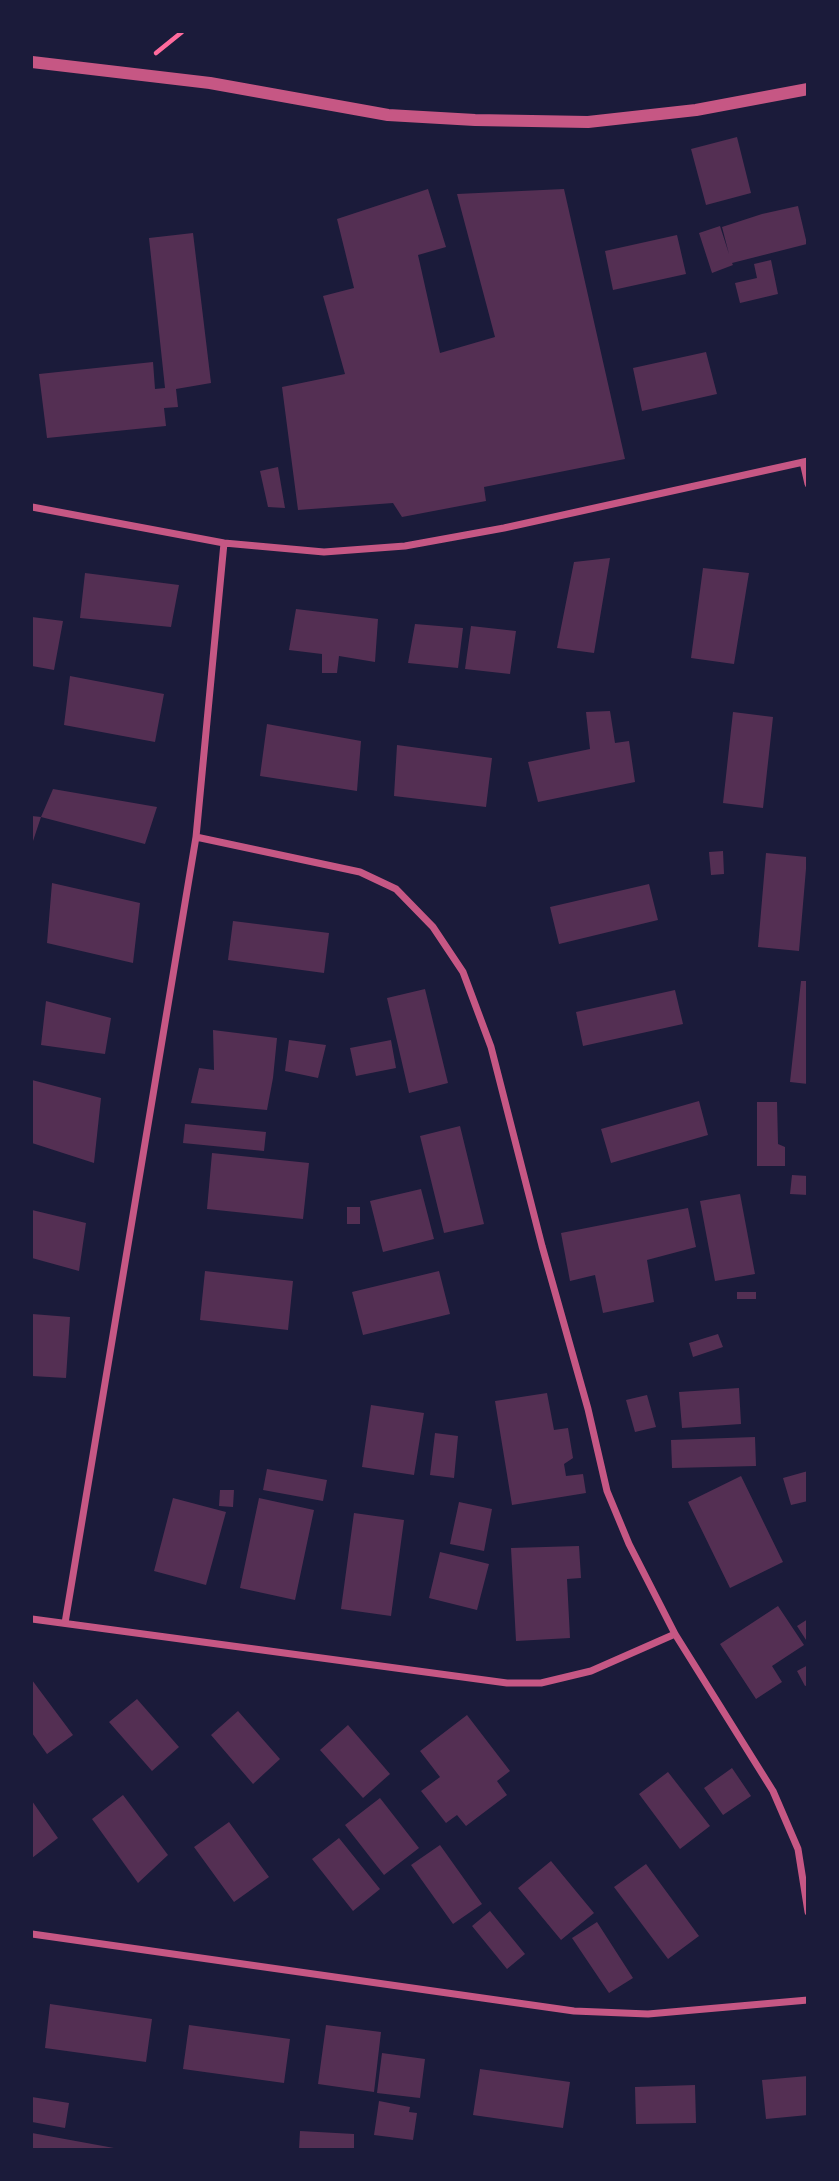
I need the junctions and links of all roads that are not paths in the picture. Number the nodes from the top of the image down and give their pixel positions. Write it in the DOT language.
graph roads {
  1 [pos="32,62"];
  2 [pos="807,89"];
  3 [pos="805,461"];
  4 [pos="807,484"];
  5 [pos="32,507"];
  6 [pos="224,543"];
  7 [pos="196,837"];
  8 [pos="32,1619"];
  9 [pos="65,1623"];
  10 [pos="675,1634"];
  11 [pos="807,1912"];
  12 [pos="32,1934"];
  13 [pos="807,2000"];
  1 -- 2 [label="street"];
  3 -- 4 [label="street"];
  3 -- 6 [label="street"];
  5 -- 6 [label="street"];
  6 -- 7 [label="street"];
  7 -- 9 [label="street"];
  7 -- 10 [label="street"];
  8 -- 9 [label="street"];
  9 -- 10 [label="street"];
  10 -- 11 [label="street"];
  12 -- 13 [label="street"];
}
